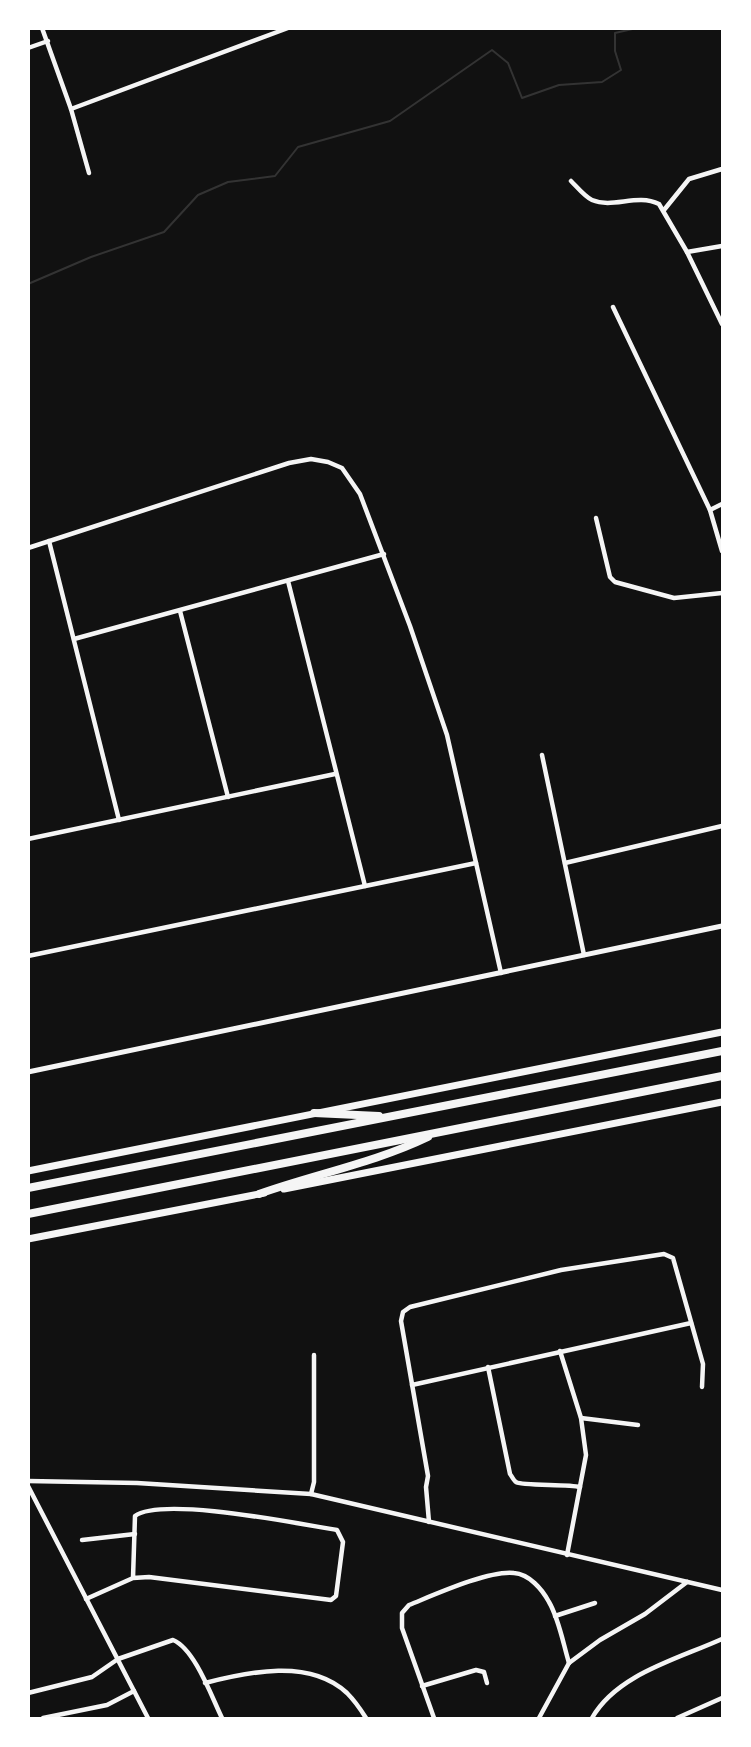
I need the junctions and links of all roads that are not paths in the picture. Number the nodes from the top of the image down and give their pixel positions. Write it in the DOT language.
graph roads {
  1 [pos="42,28"];
  2 [pos="288,28"];
  3 [pos="48,41"];
  4 [pos="28,48"];
  5 [pos="71,109"];
  6 [pos="723,169"];
  7 [pos="89,173"];
  8 [pos="571,181"];
  9 [pos="664,210"];
  10 [pos="723,246"];
  11 [pos="687,252"];
  12 [pos="613,307"];
  13 [pos="723,324"];
  14 [pos="723,504"];
  15 [pos="710,510"];
  16 [pos="596,518"];
  17 [pos="49,541"];
  18 [pos="28,548"];
  19 [pos="723,551"];
  20 [pos="384,554"];
  21 [pos="288,581"];
  22 [pos="723,593"];
  23 [pos="180,611"];
  24 [pos="74,639"];
  25 [pos="542,755"];
  26 [pos="335,774"];
  27 [pos="228,797"];
  28 [pos="119,820"];
  29 [pos="723,826"];
  30 [pos="28,839"];
  31 [pos="476,863"];
  32 [pos="565,863"];
  33 [pos="365,886"];
  34 [pos="723,926"];
  35 [pos="584,955"];
  36 [pos="28,956"];
  37 [pos="501,973"];
  38 [pos="723,1032"];
  39 [pos="723,1051"];
  40 [pos="28,1072"];
  41 [pos="723,1076"];
  42 [pos="723,1102"];
  43 [pos="314,1113"];
  44 [pos="393,1116"];
  45 [pos="438,1132"];
  46 [pos="28,1171"];
  47 [pos="28,1188"];
  48 [pos="259,1194"];
  49 [pos="28,1214"];
  50 [pos="28,1239"];
  51 [pos="691,1323"];
  52 [pos="560,1351"];
  53 [pos="314,1355"];
  54 [pos="488,1367"];
  55 [pos="412,1385"];
  56 [pos="702,1387"];
  57 [pos="580,1418"];
  58 [pos="638,1425"];
  59 [pos="28,1481"];
  60 [pos="28,1486"];
  61 [pos="580,1487"];
  62 [pos="311,1494"];
  63 [pos="429,1522"];
  64 [pos="135,1534"];
  65 [pos="82,1540"];
  66 [pos="567,1555"];
  67 [pos="133,1578"];
  68 [pos="687,1582"];
  69 [pos="723,1590"];
  70 [pos="86,1599"];
  71 [pos="595,1603"];
  72 [pos="555,1616"];
  73 [pos="723,1639"];
  74 [pos="118,1659"];
  75 [pos="569,1663"];
  76 [pos="205,1683"];
  77 [pos="487,1683"];
  78 [pos="422,1686"];
  79 [pos="134,1691"];
  80 [pos="28,1693"];
  81 [pos="723,1698"];
  82 [pos="43,1719"];
  83 [pos="148,1719"];
  84 [pos="222,1719"];
  85 [pos="366,1719"];
  86 [pos="434,1719"];
  87 [pos="539,1719"];
  88 [pos="592,1719"];
  89 [pos="677,1719"];
  1 -- 3 [label="street"];
  2 -- 5 [label="street"];
  3 -- 4 [label="street"];
  3 -- 5 [label="street"];
  5 -- 7 [label="street"];
  6 -- 9 [label="street"];
  8 -- 9 [label="street"];
  9 -- 11 [label="street"];
  10 -- 11 [label="street"];
  11 -- 13 [label="street"];
  12 -- 15 [label="street"];
  14 -- 15 [label="street"];
  15 -- 19 [label="street"];
  16 -- 22 [label="street"];
  17 -- 18 [label="street"];
  17 -- 20 [label="street"];
  17 -- 24 [label="street"];
  20 -- 21 [label="street"];
  20 -- 31 [label="street"];
  21 -- 23 [label="street"];
  21 -- 26 [label="street"];
  23 -- 24 [label="street"];
  23 -- 27 [label="street"];
  24 -- 28 [label="street"];
  25 -- 32 [label="street"];
  26 -- 27 [label="street"];
  26 -- 33 [label="street"];
  27 -- 28 [label="street"];
  28 -- 30 [label="street"];
  29 -- 32 [label="street"];
  31 -- 33 [label="street"];
  31 -- 37 [label="street"];
  32 -- 35 [label="street"];
  33 -- 36 [label="street"];
  34 -- 35 [label="street"];
  35 -- 37 [label="street"];
  37 -- 40 [label="street"];
  38 -- 43 [label="highway"];
  39 -- 44 [label="highway"];
  41 -- 45 [label="highway"];
  42 -- 48 [label="highway"];
  43 -- 44 [label="highway"];
  43 -- 46 [label="highway"];
  44 -- 47 [label="highway"];
  45 -- 48 [label="highway"];
  45 -- 49 [label="highway"];
  48 -- 50 [label="highway"];
  51 -- 52 [label="street"];
  51 -- 55 [label="street"];
  51 -- 56 [label="street"];
  52 -- 54 [label="street"];
  52 -- 57 [label="street"];
  53 -- 62 [label="street"];
  54 -- 55 [label="street"];
  54 -- 61 [label="street"];
  55 -- 63 [label="street"];
  57 -- 58 [label="street"];
  57 -- 61 [label="street"];
  59 -- 62 [label="street"];
  60 -- 70 [label="street"];
  61 -- 66 [label="street"];
  62 -- 63 [label="street"];
  63 -- 66 [label="street"];
  64 -- 65 [label="street"];
  64 -- 67 [label="street"];
  64 -- 67 [label="street"];
  66 -- 68 [label="street"];
  67 -- 70 [label="street"];
  68 -- 69 [label="street"];
  68 -- 75 [label="street"];
  70 -- 74 [label="street"];
  71 -- 72 [label="street"];
  72 -- 75 [label="street"];
  72 -- 78 [label="street"];
  73 -- 88 [label="street"];
  74 -- 76 [label="street"];
  74 -- 79 [label="street"];
  74 -- 80 [label="street"];
  75 -- 87 [label="street"];
  76 -- 84 [label="street"];
  76 -- 85 [label="street"];
  77 -- 78 [label="street"];
  78 -- 86 [label="street"];
  79 -- 82 [label="street"];
  79 -- 83 [label="street"];
  81 -- 89 [label="street"];
}
